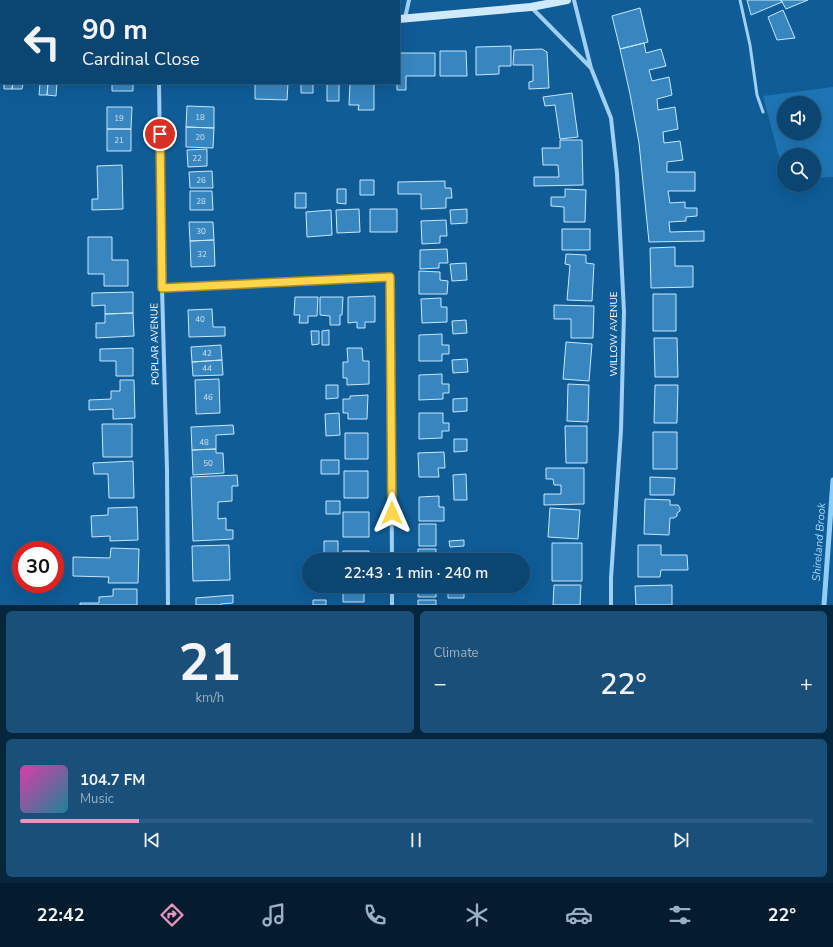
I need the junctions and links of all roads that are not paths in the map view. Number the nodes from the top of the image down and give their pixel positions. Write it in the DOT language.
graph roads {
  1 [pos="409,0"];
  2 [pos="567,0"];
  3 [pos="574,0"];
  4 [pos="740,0"];
  5 [pos="531,7"];
  6 [pos="402,18"];
  7 [pos="591,68"];
  8 [pos="160,84"];
  9 [pos="763,112"];
  10 [pos="162,288"];
  11 [pos="392,553"];
  12 [pos="392,593"];
  13 [pos="168,605"];
  14 [pos="392,605"];
  15 [pos="611,605"];
  1 -- 6 [label="street"];
  2 -- 5 [label="main road"];
  3 -- 7 [label="street, WILLOW AVENUE"];
  4 -- 9 [label="lane"];
  5 -- 6 [label="main road"];
  5 -- 7 [label="street, WILLOW AVENUE"];
  7 -- 15 [label="street, WILLOW AVENUE"];
  8 -- 10 [label="street, POPLAR AVENUE"];
  10 -- 11 [label="street"];
  10 -- 13 [label="street, POPLAR AVENUE"];
  12 -- 14 [label="street"];
}
